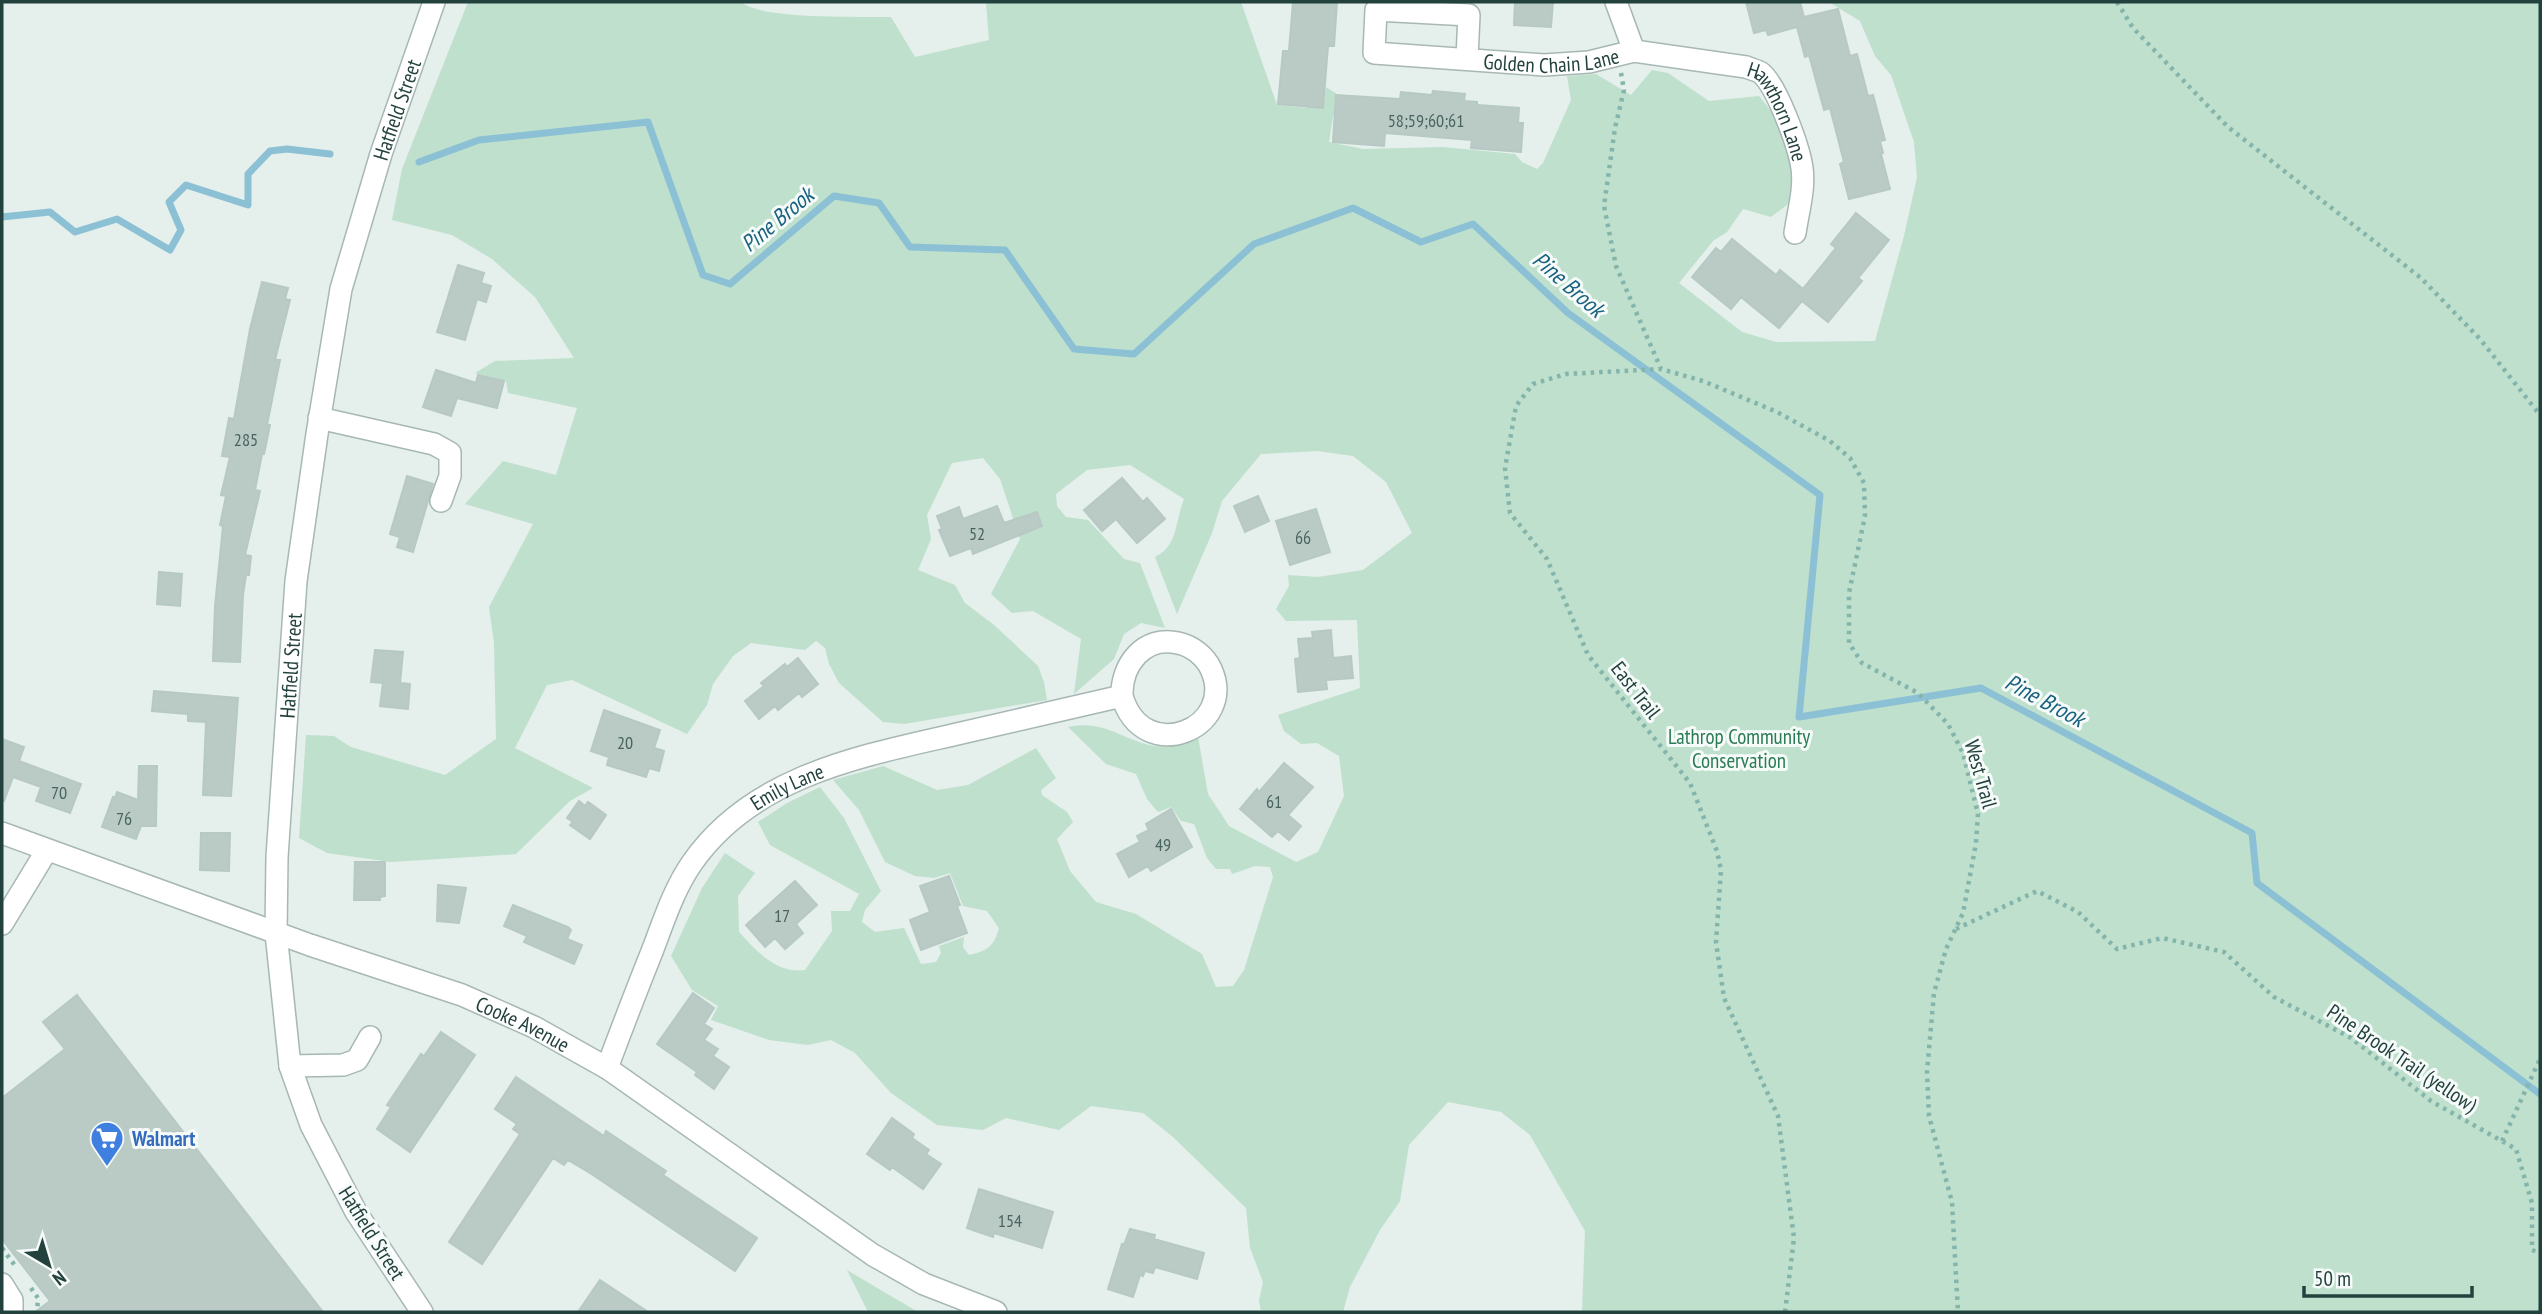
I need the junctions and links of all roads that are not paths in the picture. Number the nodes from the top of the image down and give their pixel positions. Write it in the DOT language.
graph roads {
  1 [pos="434,2"];
  2 [pos="1616,2"];
  3 [pos="1634,51"];
  4 [pos="1466,58"];
  5 [pos="1795,233"];
  6 [pos="319,418"];
  7 [pos="441,501"];
  8 [pos="1122,696"];
  9 [pos="2,833"];
  10 [pos="47,850"];
  11 [pos="2,924"];
  12 [pos="276,933"];
  13 [pos="370,1037"];
  14 [pos="290,1066"];
  15 [pos="607,1068"];
  16 [pos="2,1284"];
  17 [pos="12,1312"];
  18 [pos="422,1312"];
  19 [pos="996,1312"];
  1 -- 6 [label="street, Hatfield Street"];
  2 -- 3 [label="street"];
  3 -- 4 [label="street, Golden Chain Lane"];
  3 -- 5 [label="street, Hawthorn Lane"];
  4 -- 4 [label="street, Golden Chain Lane"];
  6 -- 7 [label="street"];
  6 -- 12 [label="street, Hatfield Street"];
  8 -- 8 [label="street"];
  8 -- 15 [label="street, Emily Lane"];
  9 -- 10 [label="street, Cooke Avenue"];
  10 -- 11 [label="street"];
  10 -- 12 [label="street, Cooke Avenue"];
  12 -- 14 [label="street, Hatfield Street"];
  12 -- 15 [label="street, Cooke Avenue"];
  13 -- 14 [label="street"];
  14 -- 18 [label="street, Hatfield Street"];
  15 -- 19 [label="street, Cooke Avenue"];
  16 -- 17 [label="street"];
}
